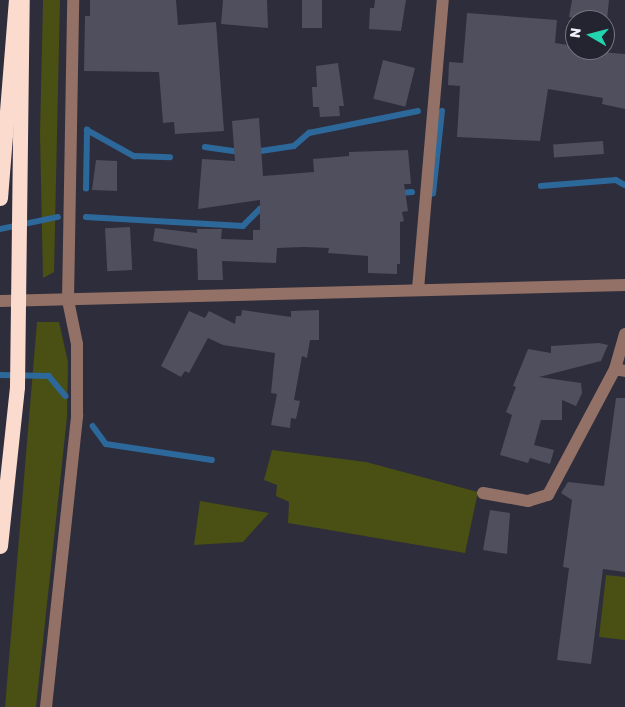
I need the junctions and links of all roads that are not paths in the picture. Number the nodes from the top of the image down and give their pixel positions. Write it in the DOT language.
graph roads {
  1 [pos="16,0"];
  2 [pos="22,0"];
  3 [pos="73,0"];
  4 [pos="443,0"];
  5 [pos="0,198"];
  6 [pos="625,285"];
  7 [pos="418,289"];
  8 [pos="68,300"];
  9 [pos="0,301"];
  10 [pos="625,334"];
  11 [pos="620,370"];
  12 [pos="483,493"];
  13 [pos="0,546"];
  14 [pos="46,707"];
  1 -- 5 [label="highway"];
  2 -- 13 [label="highway, bridge"];
  3 -- 8 [label="street"];
  4 -- 7 [label="street"];
  6 -- 7 [label="street"];
  7 -- 8 [label="street"];
  8 -- 9 [label="street"];
  8 -- 14 [label="street"];
  10 -- 11 [label="street"];
  11 -- 12 [label="street"];
}
